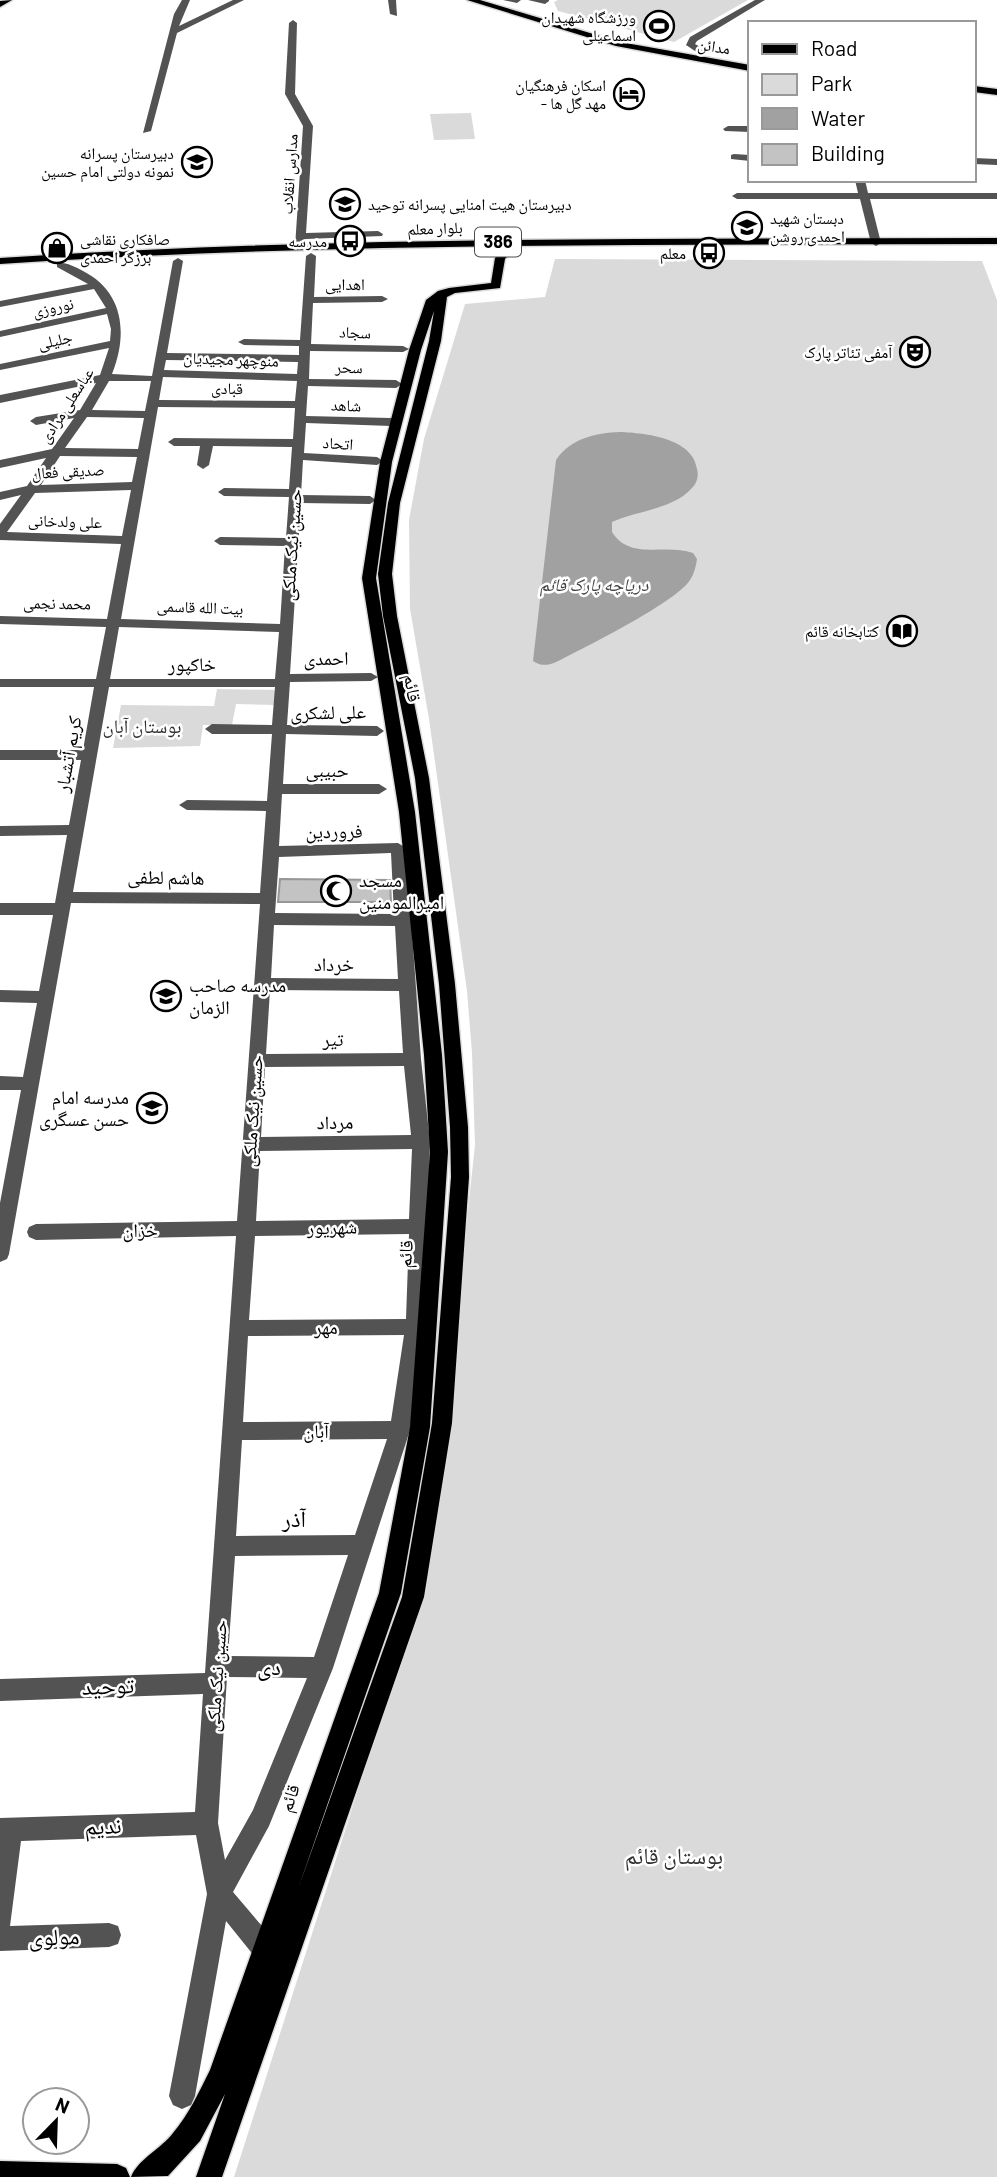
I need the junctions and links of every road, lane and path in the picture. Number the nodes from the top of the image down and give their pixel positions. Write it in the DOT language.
graph roads {
  1 [pos="8,0"];
  2 [pos="186,0"];
  3 [pos="240,0"];
  4 [pos="392,0"];
  5 [pos="471,0"];
  6 [pos="506,0"];
  7 [pos="517,0"];
  8 [pos="532,0"];
  9 [pos="545,0"];
  10 [pos="761,0"];
  11 [pos="0,4"];
  12 [pos="546,11"];
  13 [pos="394,14"];
  14 [pos="293,23"];
  15 [pos="175,31"];
  16 [pos="701,51"];
  17 [pos="748,59"];
  18 [pos="748,68"];
  19 [pos="976,89"];
  20 [pos="997,92"];
  21 [pos="976,97"];
  22 [pos="997,100"];
  23 [pos="728,129"];
  24 [pos="748,129"];
  25 [pos="146,131"];
  26 [pos="734,158"];
  27 [pos="748,158"];
  28 [pos="976,161"];
  29 [pos="997,162"];
  30 [pos="860,182"];
  31 [pos="737,196"];
  32 [pos="864,196"];
  33 [pos="997,196"];
  34 [pos="378,234"];
  35 [pos="997,241"];
  36 [pos="876,243"];
  37 [pos="304,247"];
  38 [pos="508,250"];
  39 [pos="997,250"];
  40 [pos="0,261"];
  41 [pos="178,261"];
  42 [pos="61,265"];
  43 [pos="0,269"];
  44 [pos="98,285"];
  45 [pos="442,293"];
  46 [pos="382,299"];
  47 [pos="308,300"];
  48 [pos="0,304"];
  49 [pos="112,310"];
  50 [pos="0,334"];
  51 [pos="244,342"];
  52 [pos="117,343"];
  53 [pos="305,349"];
  54 [pos="404,349"];
  55 [pos="161,356"];
  56 [pos="0,367"];
  57 [pos="153,375"];
  58 [pos="107,377"];
  59 [pos="303,380"];
  60 [pos="396,384"];
  61 [pos="0,399"];
  62 [pos="152,409"];
  63 [pos="300,412"];
  64 [pos="83,413"];
  65 [pos="36,421"];
  66 [pos="385,426"];
  67 [pos="174,442"];
  68 [pos="207,443"];
  69 [pos="298,450"];
  70 [pos="56,452"];
  71 [pos="144,453"];
  72 [pos="377,461"];
  73 [pos="0,464"];
  74 [pos="203,465"];
  75 [pos="138,486"];
  76 [pos="33,489"];
  77 [pos="224,492"];
  78 [pos="0,496"];
  79 [pos="295,496"];
  80 [pos="370,500"];
  81 [pos="0,534"];
  82 [pos="128,540"];
  83 [pos="220,541"];
  84 [pos="291,542"];
  85 [pos="0,620"];
  86 [pos="114,622"];
  87 [pos="285,628"];
  88 [pos="371,677"];
  89 [pos="282,681"];
  90 [pos="0,683"];
  91 [pos="102,683"];
  92 [pos="212,729"];
  93 [pos="377,731"];
  94 [pos="278,732"];
  95 [pos="0,755"];
  96 [pos="89,755"];
  97 [pos="274,789"];
  98 [pos="379,789"];
  99 [pos="187,805"];
  100 [pos="273,806"];
  101 [pos="76,830"];
  102 [pos="0,831"];
  103 [pos="270,852"];
  104 [pos="267,899"];
  105 [pos="63,903"];
  106 [pos="0,909"];
  107 [pos="265,919"];
  108 [pos="401,920"];
  109 [pos="261,985"];
  110 [pos="406,985"];
  111 [pos="0,996"];
  112 [pos="38,997"];
  113 [pos="412,1059"];
  114 [pos="256,1061"];
  115 [pos="0,1083"];
  116 [pos="21,1083"];
  117 [pos="421,1142"];
  118 [pos="250,1144"];
  119 [pos="420,1226"];
  120 [pos="244,1228"];
  121 [pos="36,1233"];
  122 [pos="0,1254"];
  123 [pos="415,1327"];
  124 [pos="238,1328"];
  125 [pos="400,1430"];
  126 [pos="231,1431"];
  127 [pos="364,1545"];
  128 [pos="224,1546"];
  129 [pos="322,1668"];
  130 [pos="216,1675"];
  131 [pos="0,1690"];
  132 [pos="206,1823"];
  133 [pos="5,1830"];
  134 [pos="219,1894"];
  135 [pos="0,1920"];
  136 [pos="109,1936"];
  137 [pos="0,1939"];
  138 [pos="264,1948"];
  139 [pos="182,2096"];
  140 [pos="0,2174"];
  141 [pos="92,2177"];
  142 [pos="117,2177"];
  143 [pos="144,2177"];
  144 [pos="209,2177"];
  1 -- 11 [label="main road"];
  2 -- 15 [label="street"];
  3 -- 15 [label="street"];
  4 -- 13 [label="street"];
  5 -- 18 [label="main road, مدائن"];
  6 -- 7 [label="street"];
  6 -- 12 [label="main road, مدائن"];
  8 -- 9 [label="street"];
  9 -- 12 [label="street"];
  10 -- 16 [label="street"];
  12 -- 16 [label="main road, مدائن"];
  14 -- 37 [label="street, مدارس انقلاب"];
  15 -- 25 [label="street"];
  16 -- 17 [label="main road, مدائن"];
  19 -- 20 [label="main road"];
  21 -- 22 [label="main road"];
  23 -- 24 [label="street"];
  26 -- 27 [label="street"];
  28 -- 29 [label="street"];
  30 -- 32 [label="street"];
  31 -- 32 [label="street"];
  32 -- 33 [label="street"];
  32 -- 36 [label="street"];
  34 -- 37 [label="street"];
  35 -- 36 [label="main road, بلوار معلم / 386"];
  36 -- 37 [label="main road, بلوار معلم / 386"];
  37 -- 38 [label="main road, بلوار معلم / 386"];
  37 -- 40 [label="main road, بلوار معلم / 386"];
  37 -- 41 [label="main road, بلوار معلم / 386"];
  37 -- 47 [label="street, حسین نیک ملکی"];
  38 -- 39 [label="main road, بلوار معلم / 386"];
  38 -- 45 [label="main road"];
  41 -- 42 [label="main road, بلوار معلم / 386"];
  41 -- 55 [label="street, کریم آتشبار"];
  42 -- 43 [label="main road, بلوار معلم / 386"];
  42 -- 44 [label="street"];
  44 -- 48 [label="street"];
  44 -- 49 [label="street, عباسعلی مرادی"];
  45 -- 138 [label="main road, قائم"];
  45 -- 144 [label="main road, قائم"];
  46 -- 47 [label="street, اهدایی"];
  47 -- 53 [label="street, حسین نیک ملکی"];
  49 -- 50 [label="street, نوروزی"];
  49 -- 52 [label="street, عباسعلی مرادی"];
  51 -- 53 [label="street"];
  52 -- 56 [label="street, جلیلی"];
  52 -- 58 [label="street, عباسعلی مرادی"];
  53 -- 54 [label="street, سجاد"];
  53 -- 55 [label="street"];
  53 -- 59 [label="street, حسین نیک ملکی"];
  55 -- 57 [label="street, کریم آتشبار"];
  57 -- 58 [label="street, منوچهر مجیدیان"];
  57 -- 59 [label="street, منوچهر مجیدیان"];
  57 -- 62 [label="street, کریم آتشبار"];
  58 -- 61 [label="street, منوچهر مجیدیان"];
  58 -- 64 [label="street, عباسعلی مرادی"];
  59 -- 60 [label="street, سحر"];
  59 -- 63 [label="street, حسین نیک ملکی"];
  62 -- 63 [label="street, قبادی"];
  62 -- 64 [label="street, قبادی"];
  62 -- 71 [label="street, کریم آتشبار"];
  63 -- 66 [label="street, شاهد"];
  63 -- 69 [label="street, حسین نیک ملکی"];
  64 -- 65 [label="street, قبادی"];
  64 -- 70 [label="street, عباسعلی مرادی"];
  67 -- 68 [label="street, اتحاد"];
  68 -- 69 [label="street, اتحاد"];
  68 -- 74 [label="street"];
  69 -- 72 [label="street, اتحاد"];
  69 -- 79 [label="street, حسین نیک ملکی"];
  70 -- 71 [label="street"];
  70 -- 73 [label="street"];
  70 -- 76 [label="street, عباسعلی مرادی"];
  71 -- 75 [label="street, کریم آتشبار"];
  75 -- 76 [label="street, صدیقی فعال"];
  75 -- 82 [label="street, کریم آتشبار"];
  76 -- 78 [label="street, صدیقی فعال"];
  76 -- 81 [label="street, عباسعلی مرادی"];
  77 -- 79 [label="street"];
  79 -- 80 [label="street"];
  79 -- 84 [label="street, حسین نیک ملکی"];
  81 -- 82 [label="street, علی ولدخانی"];
  82 -- 86 [label="street, کریم آتشبار"];
  83 -- 84 [label="street"];
  84 -- 87 [label="street, حسین نیک ملکی"];
  85 -- 86 [label="street, محمد نجمی"];
  86 -- 87 [label="street, بیت الله قاسمی"];
  86 -- 91 [label="street, کریم آتشبار"];
  87 -- 89 [label="street, حسین نیک ملکی"];
  88 -- 89 [label="street, احمدی"];
  89 -- 91 [label="street, خاکپور"];
  89 -- 94 [label="street, حسین نیک ملکی"];
  90 -- 91 [label="street, خاکپور"];
  91 -- 96 [label="street, کریم آتشبار"];
  92 -- 94 [label="street, علی لشکری"];
  93 -- 94 [label="street, علی لشکری"];
  94 -- 97 [label="street, حسین نیک ملکی"];
  95 -- 96 [label="street"];
  96 -- 101 [label="street, کریم آتشبار"];
  97 -- 98 [label="street, حبیبی"];
  97 -- 100 [label="street, حسین نیک ملکی"];
  99 -- 100 [label="street"];
  100 -- 103 [label="street, حسین نیک ملکی"];
  101 -- 102 [label="street"];
  101 -- 105 [label="street, کریم آتشبار"];
  103 -- 104 [label="street, حسین نیک ملکی"];
  103 -- 108 [label="street, فروردین"];
  104 -- 105 [label="street, هاشم لطفی"];
  104 -- 107 [label="street, حسین نیک ملکی"];
  105 -- 106 [label="street, هاشم لطفی"];
  105 -- 122 [label="street, کریم آتشبار"];
  107 -- 108 [label="street"];
  107 -- 109 [label="street, حسین نیک ملکی"];
  108 -- 110 [label="street"];
  109 -- 110 [label="street, خرداد"];
  109 -- 114 [label="street, حسین نیک ملکی"];
  110 -- 113 [label="street"];
  111 -- 112 [label="street"];
  113 -- 114 [label="street, تیر"];
  113 -- 117 [label="street"];
  114 -- 118 [label="street, حسین نیک ملکی"];
  115 -- 116 [label="street"];
  117 -- 118 [label="street, مرداد"];
  117 -- 119 [label="street"];
  118 -- 120 [label="street, حسین نیک ملکی"];
  119 -- 120 [label="street, شهریور"];
  119 -- 123 [label="street"];
  120 -- 121 [label="street, خزان"];
  120 -- 124 [label="street, حسین نیک ملکی"];
  123 -- 124 [label="street, مهر"];
  123 -- 125 [label="street"];
  124 -- 126 [label="street, حسین نیک ملکی"];
  125 -- 126 [label="street, آبان"];
  125 -- 127 [label="street"];
  126 -- 128 [label="street, حسین نیک ملکی"];
  127 -- 128 [label="street, آذر"];
  127 -- 129 [label="street"];
  128 -- 130 [label="street, حسین نیک ملکی"];
  129 -- 130 [label="street, دی"];
  129 -- 134 [label="street"];
  130 -- 131 [label="street, توحید"];
  130 -- 132 [label="street, حسین نیک ملکی"];
  132 -- 133 [label="street, ندیم"];
  132 -- 134 [label="street, حسین نیک ملکی"];
  133 -- 135 [label="street"];
  134 -- 138 [label="street, حسین نیک ملکی"];
  134 -- 139 [label="street"];
  136 -- 137 [label="street, مولوی"];
  138 -- 143 [label="main road, قائم"];
  140 -- 141 [label="main road"];
  141 -- 142 [label="main road"];
}
